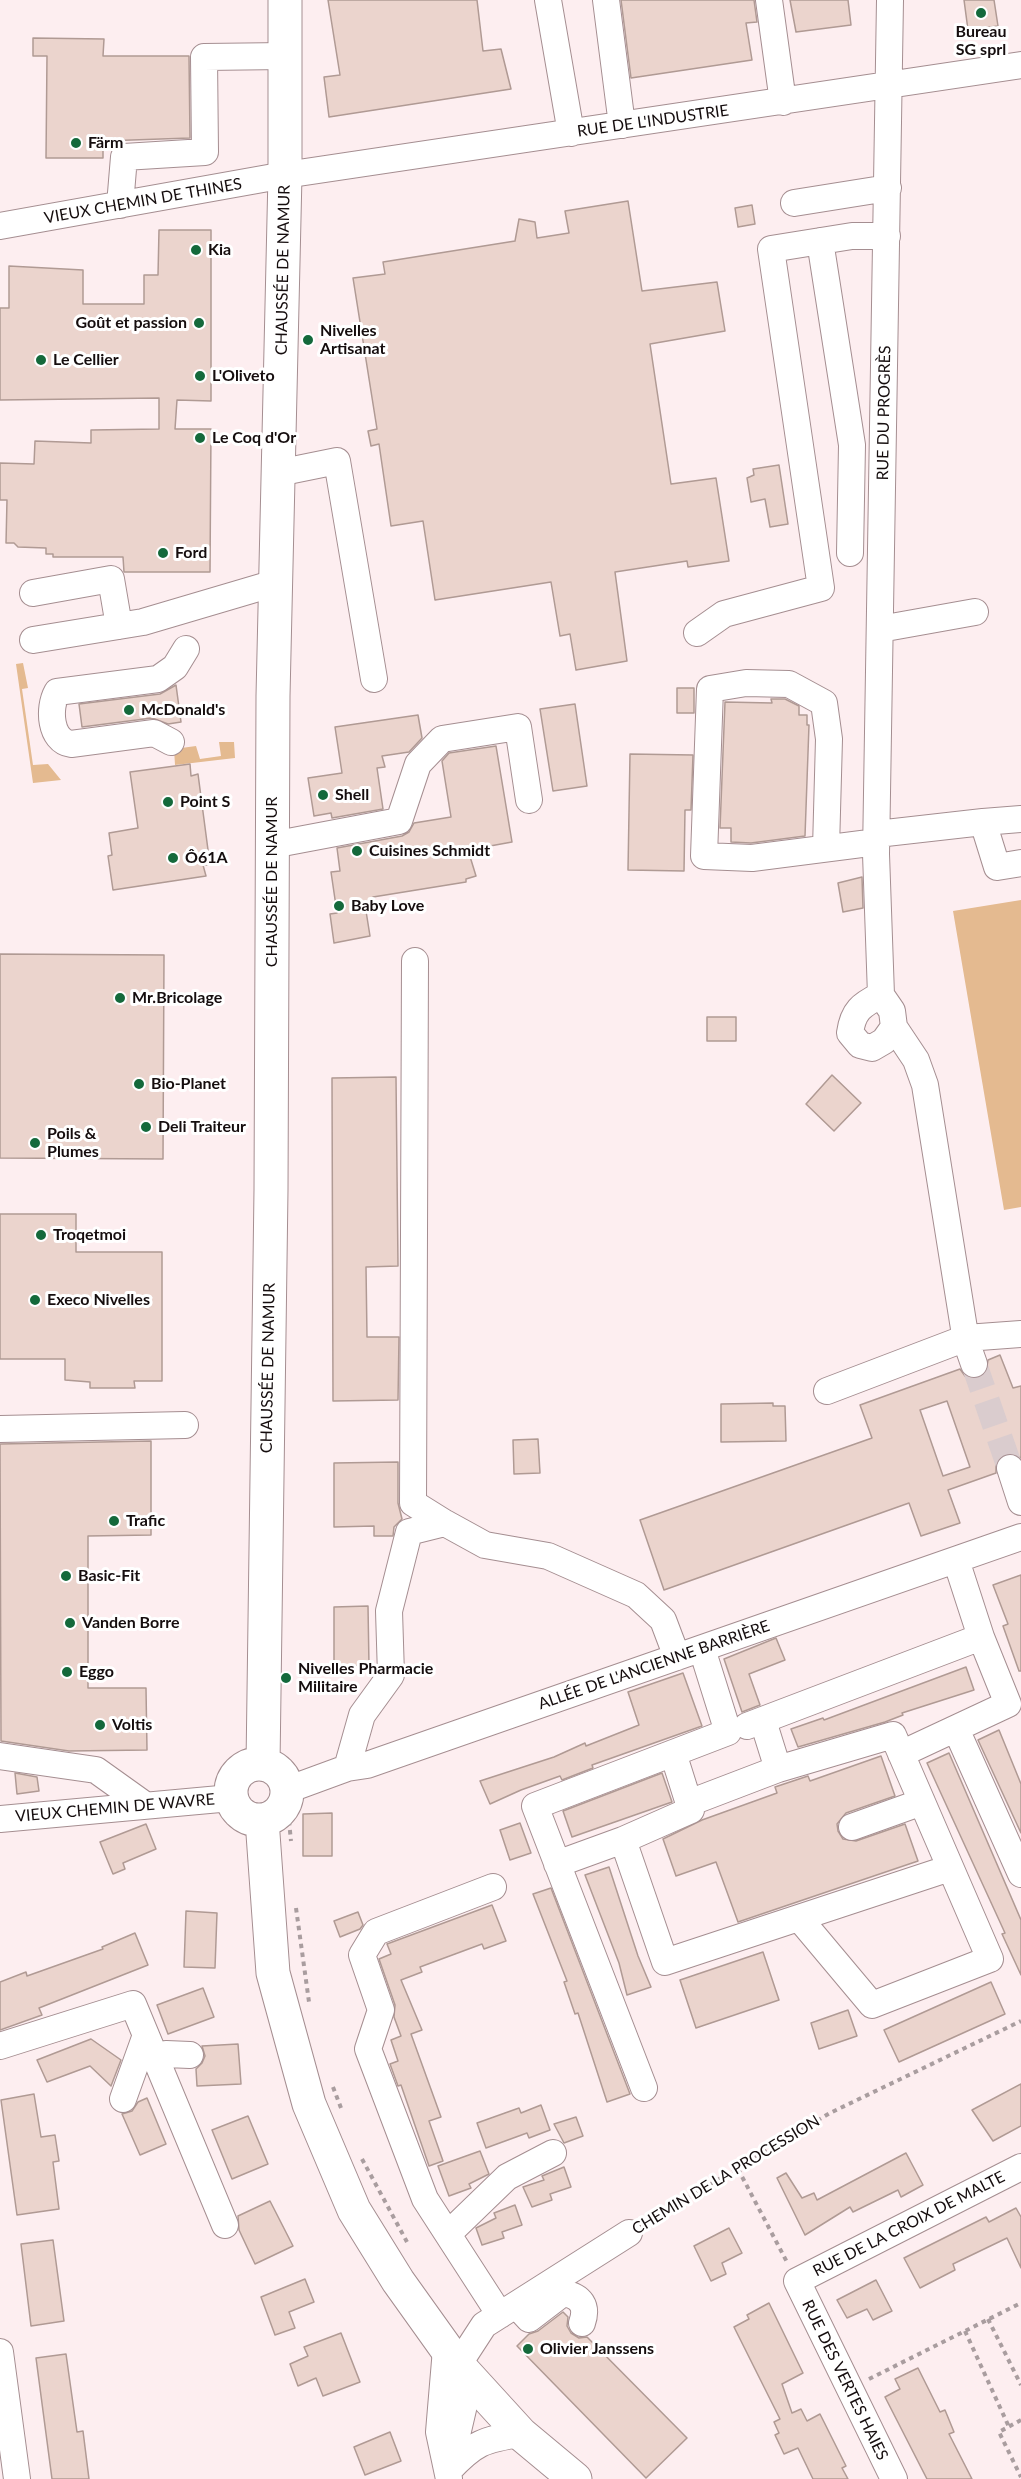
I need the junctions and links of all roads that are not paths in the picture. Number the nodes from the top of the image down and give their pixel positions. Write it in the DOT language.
graph roads {
  1 [pos="285,0"];
  2 [pos="548,0"];
  3 [pos="606,0"];
  4 [pos="769,0"];
  5 [pos="890,0"];
  6 [pos="285,56"];
  7 [pos="1021,65"];
  8 [pos="890,86"];
  9 [pos="783,102"];
  10 [pos="622,125"];
  11 [pos="571,133"];
  12 [pos="285,175"];
  13 [pos="888,189"];
  14 [pos="794,203"];
  15 [pos="120,205"];
  16 [pos="0,226"];
  17 [pos="887,236"];
  18 [pos="820,241"];
  19 [pos="278,473"];
  20 [pos="850,553"];
  21 [pos="275,583"];
  22 [pos="33,593"];
  23 [pos="975,612"];
  24 [pos="119,626"];
  25 [pos="880,629"];
  26 [pos="697,633"];
  27 [pos="33,640"];
  28 [pos="186,649"];
  29 [pos="375,679"];
  30 [pos="171,742"];
  31 [pos="529,800"];
  32 [pos="1021,819"];
  33 [pos="983,822"];
  34 [pos="877,834"];
  35 [pos="272,845"];
  36 [pos="826,848"];
  37 [pos="1021,863"];
  38 [pos="415,961"];
  39 [pos="881,995"];
  40 [pos="894,1027"];
  41 [pos="1021,1334"];
  42 [pos="966,1338"];
  43 [pos="975,1365"];
  44 [pos="827,1391"];
  45 [pos="185,1425"];
  46 [pos="0,1429"];
  47 [pos="1010,1468"];
  48 [pos="1021,1502"];
  49 [pos="445,1523"];
  50 [pos="1021,1538"];
  51 [pos="956,1560"];
  52 [pos="981,1637"];
  53 [pos="702,1649"];
  54 [pos="677,1658"];
  55 [pos="763,1721"];
  56 [pos="956,1729"];
  57 [pos="728,1732"];
  58 [pos="673,1753"];
  59 [pos="901,1754"];
  60 [pos="0,1756"];
  61 [pos="263,1764"];
  62 [pos="347,1768"];
  63 [pos="778,1769"];
  64 [pos="287,1790"];
  65 [pos="231,1798"];
  66 [pos="922,1802"];
  67 [pos="689,1803"];
  68 [pos="145,1805"];
  69 [pos="0,1819"];
  70 [pos="262,1820"];
  71 [pos="852,1827"];
  72 [pos="623,1840"];
  73 [pos="557,1864"];
  74 [pos="951,1868"];
  75 [pos="1021,1874"];
  76 [pos="493,1887"];
  77 [pos="799,1917"];
  78 [pos="146,2035"];
  79 [pos="0,2046"];
  80 [pos="644,2088"];
  81 [pos="123,2099"];
  82 [pos="553,2153"];
  83 [pos="216,2166"];
  84 [pos="1021,2168"];
  85 [pos="225,2225"];
  86 [pos="629,2233"];
  87 [pos="448,2234"];
  88 [pos="797,2281"];
  89 [pos="508,2310"];
  90 [pos="582,2324"];
  91 [pos="0,2352"];
  92 [pos="458,2364"];
  93 [pos="521,2434"];
  94 [pos="449,2475"];
  95 [pos="15,2479"];
  96 [pos="575,2479"];
  97 [pos="894,2479"];
  1 -- 6 [label="main road, CHAUSSÉE DE NAMUR"];
  2 -- 11 [label="street"];
  3 -- 10 [label="street"];
  4 -- 9 [label="street"];
  5 -- 8 [label="street, RUE DU PROGRÈS"];
  6 -- 12 [label="main road, CHAUSSÉE DE NAMUR"];
  6 -- 15 [label="street"];
  7 -- 8 [label="street, RUE DE L'INDUSTRIE"];
  8 -- 9 [label="street, RUE DE L'INDUSTRIE"];
  8 -- 13 [label="street, RUE DU PROGRÈS"];
  9 -- 10 [label="street, RUE DE L'INDUSTRIE"];
  10 -- 11 [label="street, RUE DE L'INDUSTRIE"];
  11 -- 12 [label="street, RUE DE L'INDUSTRIE"];
  12 -- 15 [label="street, VIEUX CHEMIN DE THINES"];
  12 -- 19 [label="main road, CHAUSSÉE DE NAMUR"];
  13 -- 14 [label="street"];
  13 -- 17 [label="street, RUE DU PROGRÈS"];
  15 -- 16 [label="street, VIEUX CHEMIN DE THINES"];
  17 -- 18 [label="street"];
  17 -- 25 [label="street, RUE DU PROGRÈS"];
  18 -- 20 [label="street"];
  18 -- 26 [label="street"];
  19 -- 21 [label="main road, CHAUSSÉE DE NAMUR"];
  19 -- 29 [label="street"];
  21 -- 24 [label="street"];
  21 -- 35 [label="main road, CHAUSSÉE DE NAMUR"];
  22 -- 24 [label="street"];
  23 -- 25 [label="street"];
  24 -- 27 [label="street"];
  25 -- 34 [label="street, RUE DU PROGRÈS"];
  28 -- 30 [label="street"];
  31 -- 35 [label="street"];
  32 -- 33 [label="street"];
  33 -- 34 [label="street"];
  33 -- 37 [label="street"];
  34 -- 36 [label="street"];
  34 -- 39 [label="street, RUE DU PROGRÈS"];
  35 -- 61 [label="main road, CHAUSSÉE DE NAMUR"];
  36 -- 36 [label="street"];
  38 -- 49 [label="street"];
  39 -- 40 [label="street"];
  39 -- 40 [label="street"];
  40 -- 42 [label="street"];
  41 -- 42 [label="street"];
  42 -- 43 [label="street"];
  42 -- 44 [label="street"];
  45 -- 46 [label="street"];
  47 -- 48 [label="street"];
  49 -- 54 [label="street"];
  49 -- 62 [label="street"];
  50 -- 51 [label="street, ALLÉE DE L'ANCIENNE BARRIÈRE"];
  51 -- 52 [label="street"];
  51 -- 53 [label="street, ALLÉE DE L'ANCIENNE BARRIÈRE"];
  52 -- 55 [label="street"];
  52 -- 56 [label="street"];
  53 -- 54 [label="street, ALLÉE DE L'ANCIENNE BARRIÈRE"];
  53 -- 57 [label="street"];
  54 -- 62 [label="street, ALLÉE DE L'ANCIENNE BARRIÈRE"];
  55 -- 57 [label="street"];
  55 -- 63 [label="street"];
  56 -- 59 [label="street"];
  56 -- 75 [label="street"];
  57 -- 58 [label="street"];
  58 -- 67 [label="street"];
  58 -- 73 [label="street"];
  59 -- 63 [label="street"];
  59 -- 66 [label="street"];
  60 -- 68 [label="street"];
  61 -- 64 [label="main road"];
  61 -- 65 [label="main road"];
  62 -- 64 [label="street, ALLÉE DE L'ANCIENNE BARRIÈRE"];
  63 -- 67 [label="street"];
  64 -- 70 [label="main road"];
  65 -- 68 [label="street, VIEUX CHEMIN DE WAVRE"];
  65 -- 70 [label="main road"];
  66 -- 71 [label="street"];
  66 -- 74 [label="street"];
  67 -- 72 [label="street"];
  68 -- 69 [label="street, VIEUX CHEMIN DE WAVRE"];
  70 -- 92 [label="main road"];
  72 -- 73 [label="street"];
  72 -- 77 [label="street"];
  73 -- 80 [label="street"];
  74 -- 77 [label="street"];
  74 -- 77 [label="street"];
  76 -- 87 [label="street"];
  78 -- 79 [label="street"];
  78 -- 81 [label="street"];
  78 -- 83 [label="street"];
  78 -- 85 [label="street"];
  82 -- 87 [label="street"];
  84 -- 88 [label="street, RUE DE LA CROIX DE MALTE"];
  86 -- 89 [label="street, CHEMIN DE LA PROCESSION"];
  87 -- 89 [label="street"];
  88 -- 97 [label="street, RUE DES VERTES HAIES"];
  89 -- 90 [label="street"];
  89 -- 92 [label="street, CHEMIN DE LA PROCESSION"];
  91 -- 95 [label="street"];
  92 -- 93 [label="main road"];
  92 -- 94 [label="street"];
  92 -- 94 [label="street"];
  93 -- 94 [label="street"];
  93 -- 96 [label="main road"];
}
